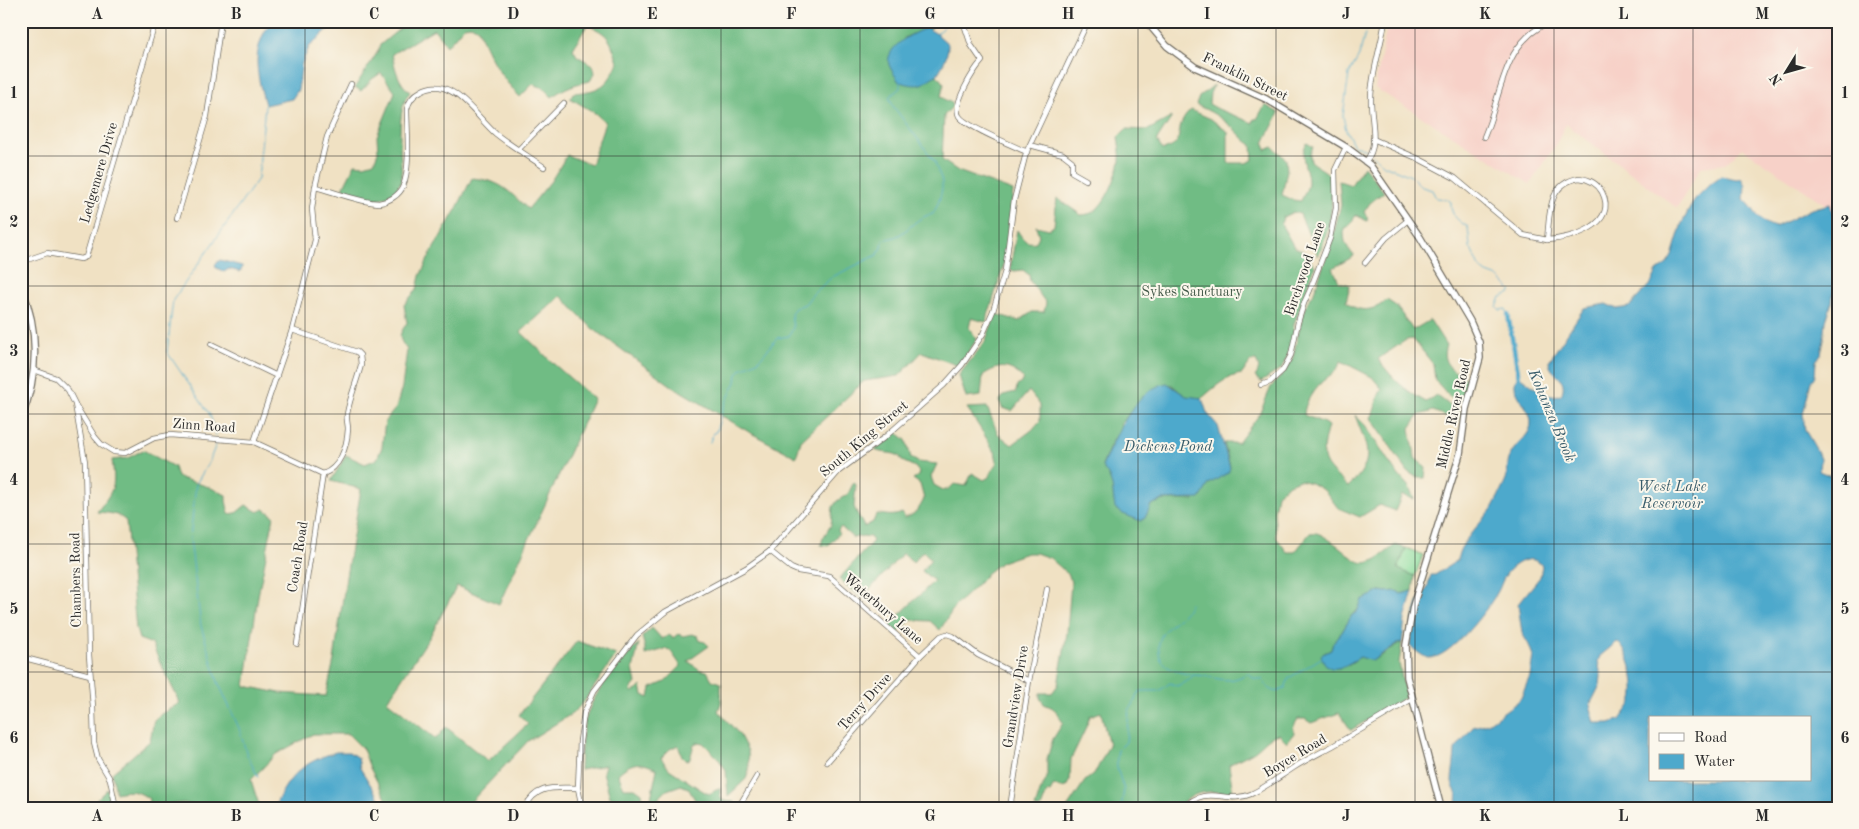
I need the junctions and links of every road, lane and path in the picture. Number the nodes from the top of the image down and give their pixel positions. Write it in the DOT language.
graph roads {
  1 [pos="26,21"];
  2 [pos="221,21"];
  3 [pos="1088,21"];
  4 [pos="1146,21"];
  5 [pos="1385,21"];
  6 [pos="1551,21"];
  7 [pos="965,26"];
  8 [pos="153,30"];
  9 [pos="21,32"];
  10 [pos="352,84"];
  11 [pos="564,103"];
  12 [pos="1484,137"];
  13 [pos="1373,140"];
  14 [pos="1030,145"];
  15 [pos="1346,147"];
  16 [pos="518,150"];
  17 [pos="1027,152"];
  18 [pos="1367,159"];
  19 [pos="544,166"];
  20 [pos="1086,180"];
  21 [pos="315,187"];
  22 [pos="177,218"];
  23 [pos="1408,220"];
  24 [pos="1547,240"];
  25 [pos="21,262"];
  26 [pos="1365,263"];
  27 [pos="21,287"];
  28 [pos="292,330"];
  29 [pos="211,344"];
  30 [pos="34,370"];
  31 [pos="277,376"];
  32 [pos="1261,385"];
  33 [pos="75,404"];
  34 [pos="21,418"];
  35 [pos="254,442"];
  36 [pos="323,474"];
  37 [pos="770,551"];
  38 [pos="1047,589"];
  39 [pos="21,601"];
  40 [pos="21,607"];
  41 [pos="297,644"];
  42 [pos="920,656"];
  43 [pos="21,657"];
  44 [pos="90,675"];
  45 [pos="1029,681"];
  46 [pos="1412,698"];
  47 [pos="826,762"];
  48 [pos="757,776"];
  49 [pos="578,788"];
  50 [pos="116,808"];
  51 [pos="525,808"];
  52 [pos="582,808"];
  53 [pos="738,808"];
  54 [pos="1010,808"];
  55 [pos="1183,808"];
  56 [pos="1441,808"];
  1 -- 9 [label="main road"];
  2 -- 22 [label="street"];
  3 -- 14 [label="street, South King Street"];
  4 -- 15 [label="main road, Franklin Street"];
  5 -- 13 [label="street"];
  6 -- 12 [label="street"];
  7 -- 17 [label="street"];
  8 -- 25 [label="street, Ledgemere Drive"];
  10 -- 21 [label="street"];
  11 -- 16 [label="street"];
  13 -- 18 [label="street"];
  13 -- 24 [label="street"];
  14 -- 17 [label="street, South King Street"];
  14 -- 20 [label="street"];
  15 -- 18 [label="main road, Franklin Street"];
  15 -- 32 [label="street, Birchwood Lane"];
  16 -- 19 [label="street"];
  16 -- 21 [label="street"];
  17 -- 37 [label="street, South King Street"];
  18 -- 23 [label="main road, Middle River Road"];
  21 -- 28 [label="street"];
  23 -- 26 [label="street"];
  23 -- 46 [label="main road, Middle River Road"];
  24 -- 24 [label="street"];
  27 -- 30 [label="main road"];
  28 -- 31 [label="street"];
  28 -- 36 [label="street"];
  29 -- 31 [label="street"];
  30 -- 33 [label="street, Chambers Road"];
  30 -- 34 [label="main road"];
  31 -- 35 [label="street"];
  33 -- 35 [label="street, Zinn Road"];
  33 -- 44 [label="street, Chambers Road"];
  35 -- 36 [label="street, Zinn Road"];
  36 -- 41 [label="street, Coach Road"];
  37 -- 42 [label="street, Waterbury Lane"];
  37 -- 49 [label="street, South King Street"];
  38 -- 45 [label="street, Grandview Drive"];
  39 -- 40 [label="street"];
  42 -- 45 [label="street, Waterbury Lane"];
  42 -- 47 [label="street, Terry Drive"];
  43 -- 44 [label="street"];
  44 -- 50 [label="street, Chambers Road"];
  45 -- 54 [label="street, Grandview Drive"];
  46 -- 55 [label="street, Boyce Road"];
  46 -- 56 [label="main road, Middle River Road"];
  48 -- 53 [label="street"];
  49 -- 51 [label="street"];
  49 -- 52 [label="street, South King Street"];
}
